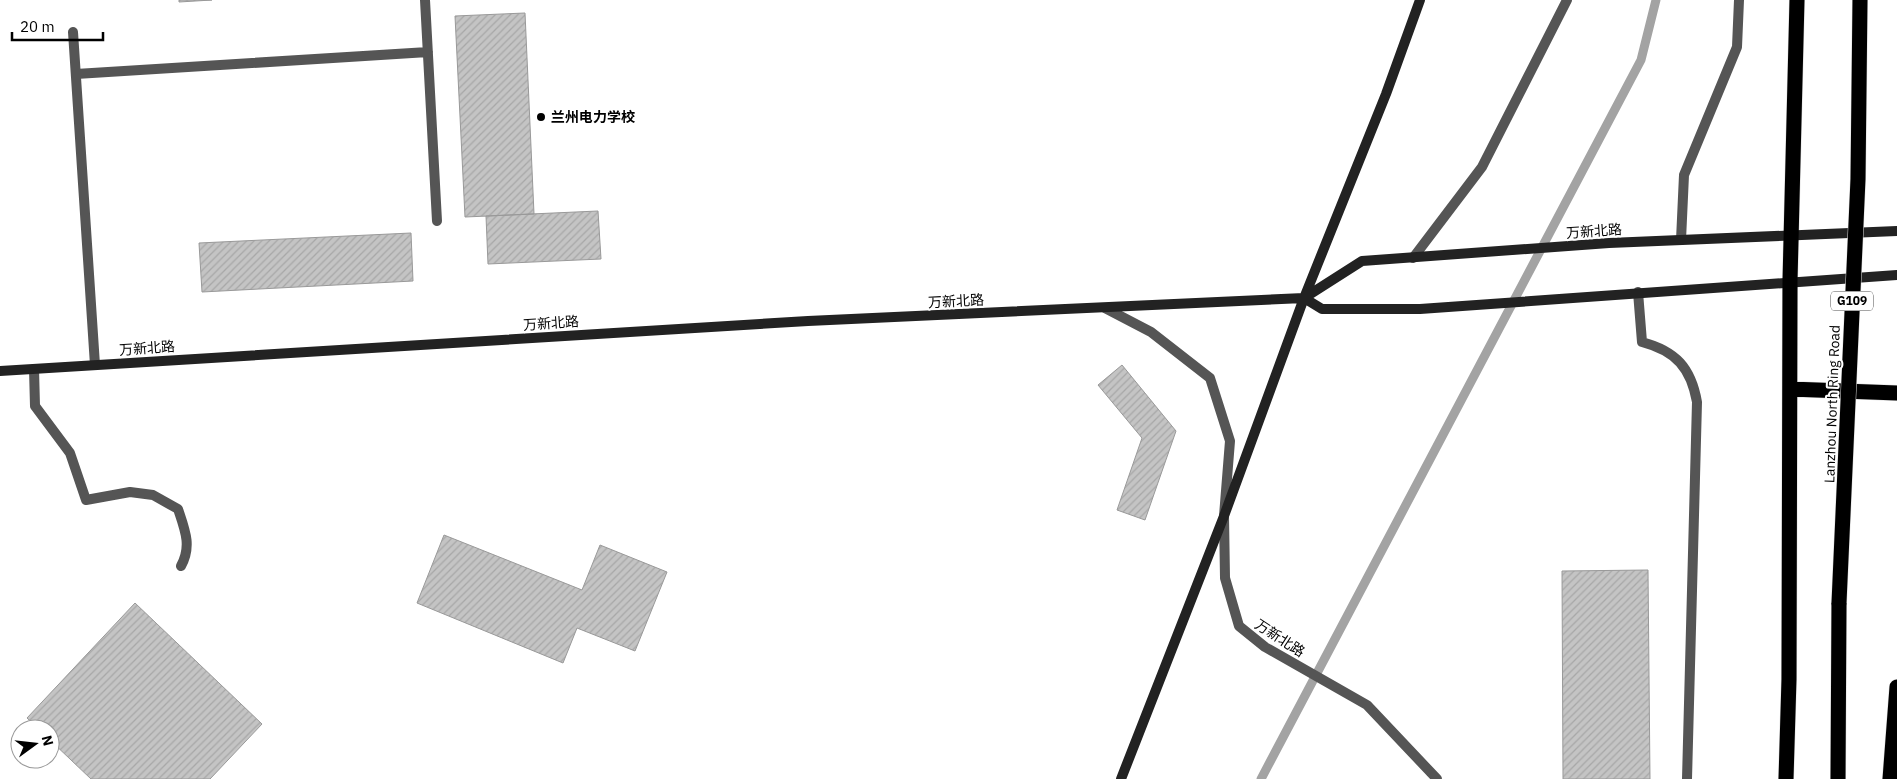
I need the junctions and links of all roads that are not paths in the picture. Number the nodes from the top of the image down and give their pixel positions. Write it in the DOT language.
graph roads {
  1 [pos="426,0"];
  2 [pos="1420,0"];
  3 [pos="1567,0"];
  4 [pos="1739,0"];
  5 [pos="1797,0"];
  6 [pos="1860,0"];
  7 [pos="73,32"];
  8 [pos="428,52"];
  9 [pos="76,74"];
  10 [pos="437,221"];
  11 [pos="1897,231"];
  12 [pos="1792,235"];
  13 [pos="1681,240"];
  14 [pos="1413,258"];
  15 [pos="1897,275"];
  16 [pos="1790,281"];
  17 [pos="1638,292"];
  18 [pos="1304,298"];
  19 [pos="1105,308"];
  20 [pos="95,365"];
  21 [pos="34,369"];
  22 [pos="0,371"];
  23 [pos="1790,389"];
  24 [pos="1897,392"];
  25 [pos="1224,516"];
  26 [pos="181,566"];
  27 [pos="1897,688"];
  28 [pos="1121,779"];
  29 [pos="1437,779"];
  30 [pos="1687,779"];
  31 [pos="1786,779"];
  32 [pos="1838,779"];
  33 [pos="1890,779"];
  1 -- 8 [label="street"];
  2 -- 18 [label="main road"];
  3 -- 14 [label="street"];
  4 -- 13 [label="street"];
  5 -- 12 [label="highway"];
  6 -- 32 [label="highway, Lanzhou North Ring Road / G109, bridge"];
  7 -- 9 [label="street"];
  8 -- 9 [label="street"];
  8 -- 10 [label="street"];
  9 -- 20 [label="street"];
  11 -- 12 [label="main road, 万新北路"];
  12 -- 13 [label="main road, 万新北路"];
  12 -- 16 [label="highway"];
  13 -- 14 [label="main road, 万新北路"];
  14 -- 18 [label="main road, 万新北路"];
  15 -- 16 [label="main road, 万新北路"];
  16 -- 17 [label="main road, 万新北路"];
  16 -- 23 [label="highway"];
  17 -- 18 [label="main road, 万新北路"];
  17 -- 30 [label="street"];
  18 -- 19 [label="main road, 万新北路"];
  18 -- 25 [label="main road"];
  19 -- 20 [label="main road, 万新北路"];
  19 -- 25 [label="street, 万新北路"];
  20 -- 21 [label="main road, 万新北路"];
  21 -- 22 [label="main road, 万新北路"];
  21 -- 26 [label="street"];
  23 -- 24 [label="highway"];
  23 -- 31 [label="highway"];
  25 -- 28 [label="main road"];
  25 -- 29 [label="street, 万新北路"];
  27 -- 33 [label="highway"];
}
